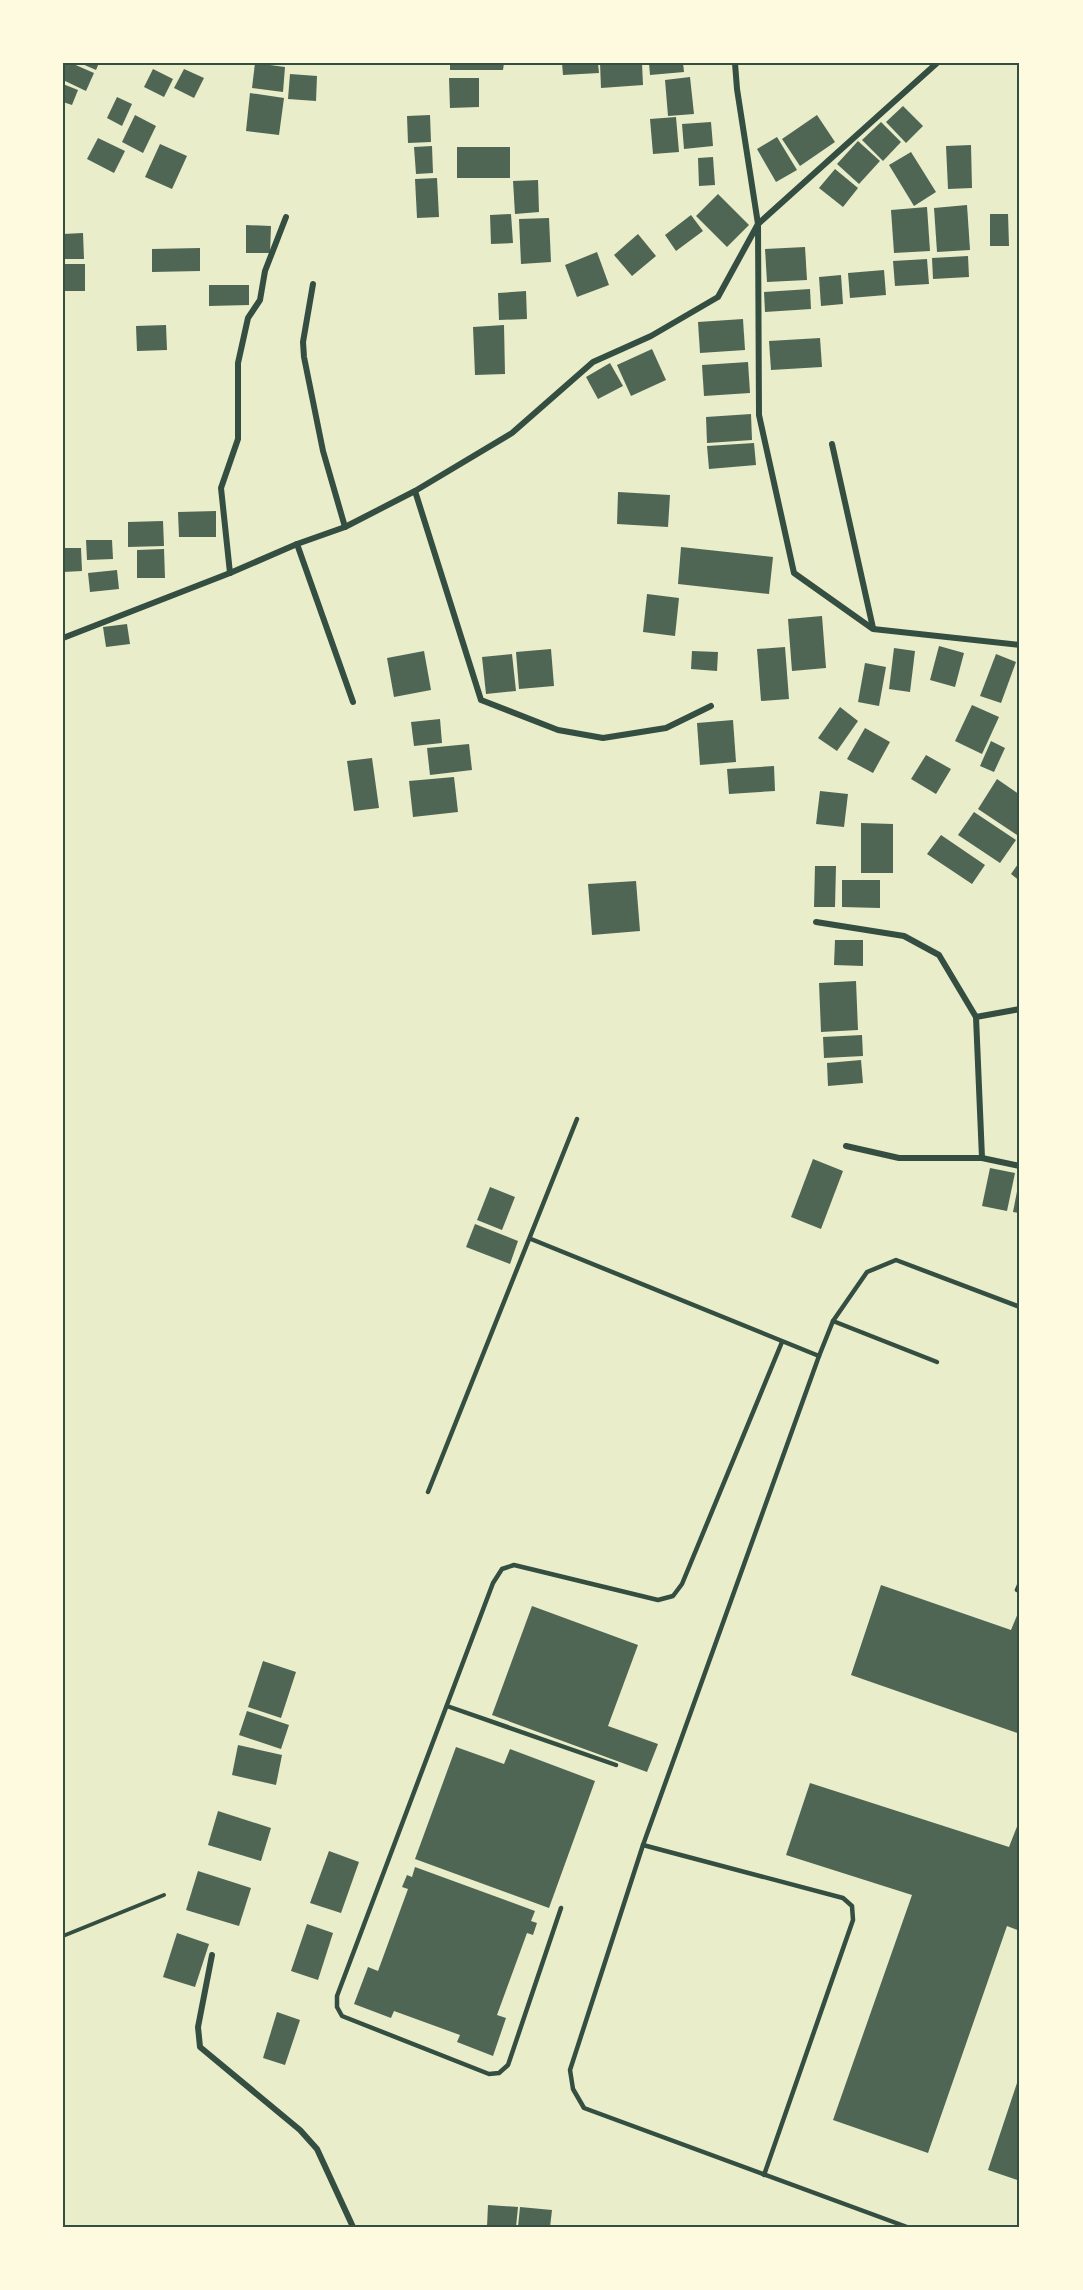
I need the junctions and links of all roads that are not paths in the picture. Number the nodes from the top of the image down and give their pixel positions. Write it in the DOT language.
graph roads {
  1 [pos="735,63"];
  2 [pos="936,63"];
  3 [pos="286,217"];
  4 [pos="758,224"];
  5 [pos="313,284"];
  6 [pos="832,444"];
  7 [pos="416,491"];
  8 [pos="345,527"];
  9 [pos="297,544"];
  10 [pos="230,573"];
  11 [pos="873,629"];
  12 [pos="63,638"];
  13 [pos="1020,645"];
  14 [pos="353,702"];
  15 [pos="711,706"];
  16 [pos="816,922"];
  17 [pos="1020,1009"];
  18 [pos="976,1017"];
  19 [pos="577,1119"];
  20 [pos="846,1146"];
  21 [pos="982,1158"];
  22 [pos="1020,1166"];
  23 [pos="531,1239"];
  24 [pos="1020,1306"];
  25 [pos="833,1321"];
  26 [pos="782,1342"];
  27 [pos="819,1356"];
  28 [pos="938,1362"];
  29 [pos="428,1492"];
  30 [pos="1020,1582"];
  31 [pos="1017,1590"];
  32 [pos="447,1706"];
  33 [pos="616,1765"];
  34 [pos="643,1845"];
  35 [pos="561,1908"];
  36 [pos="212,1955"];
  37 [pos="764,2175"];
  38 [pos="353,2227"];
  39 [pos="907,2227"];
  1 -- 4 [label="street"];
  2 -- 4 [label="street"];
  3 -- 10 [label="street"];
  4 -- 7 [label="street"];
  4 -- 11 [label="street"];
  5 -- 8 [label="street"];
  6 -- 11 [label="street"];
  7 -- 8 [label="street"];
  7 -- 15 [label="street"];
  8 -- 9 [label="street"];
  9 -- 10 [label="street"];
  9 -- 14 [label="street"];
  10 -- 12 [label="street"];
  11 -- 13 [label="street"];
  16 -- 18 [label="street"];
  17 -- 18 [label="street"];
  18 -- 21 [label="street"];
  19 -- 23 [label="lane"];
  20 -- 21 [label="street"];
  21 -- 22 [label="street"];
  23 -- 26 [label="lane"];
  23 -- 29 [label="lane"];
  24 -- 25 [label="lane"];
  25 -- 27 [label="lane"];
  25 -- 28 [label="lane"];
  26 -- 27 [label="lane"];
  26 -- 32 [label="lane"];
  27 -- 34 [label="lane"];
  30 -- 31 [label="lane"];
  32 -- 33 [label="lane"];
  32 -- 35 [label="lane"];
  34 -- 37 [label="lane"];
  34 -- 37 [label="lane"];
  36 -- 38 [label="street"];
  37 -- 39 [label="lane"];
}
